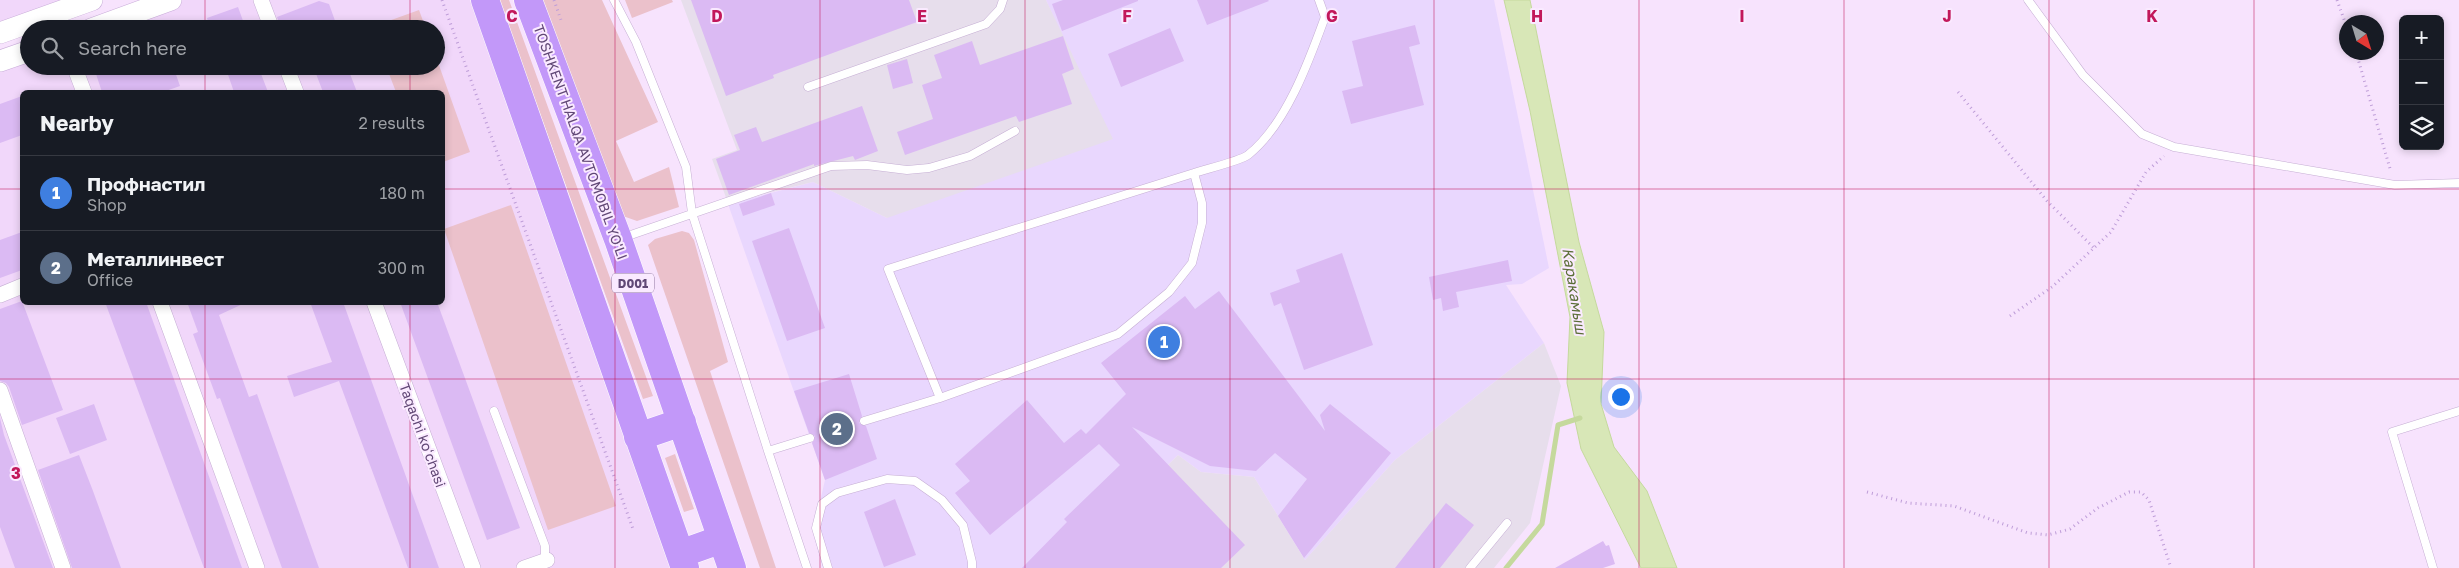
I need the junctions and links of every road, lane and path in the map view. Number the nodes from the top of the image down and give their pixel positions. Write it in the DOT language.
graph roads {
  1 [pos="92,0"];
  2 [pos="171,0"];
  3 [pos="261,0"];
  4 [pos="442,0"];
  5 [pos="485,0"];
  6 [pos="528,0"];
  7 [pos="614,0"];
  8 [pos="1003,0"];
  9 [pos="1319,0"];
  10 [pos="2028,0"];
  11 [pos="2337,0"];
  12 [pos="52,7"];
  13 [pos="2343,15"];
  14 [pos="26,20"];
  15 [pos="116,20"];
  16 [pos="269,20"];
  17 [pos="20,23"];
  18 [pos="0,33"];
  19 [pos="20,54"];
  20 [pos="2358,60"];
  21 [pos="0,61"];
  22 [pos="77,75"];
  23 [pos="289,75"];
  24 [pos="808,87"];
  25 [pos="83,90"];
  26 [pos="295,90"];
  27 [pos="1958,92"];
  28 [pos="1015,131"];
  29 [pos="2174,147"];
  30 [pos="1194,173"];
  31 [pos="2459,183"];
  32 [pos="2395,185"];
  33 [pos="692,213"];
  34 [pos="618,239"];
  35 [pos="2094,248"];
  36 [pos="20,287"];
  37 [pos="0,294"];
  38 [pos="161,305"];
  39 [pos="375,305"];
  40 [pos="2010,316"];
  41 [pos="0,390"];
  42 [pos="940,398"];
  43 [pos="2459,411"];
  44 [pos="494,412"];
  45 [pos="864,421"];
  46 [pos="682,422"];
  47 [pos="638,437"];
  48 [pos="810,438"];
  49 [pos="768,451"];
  50 [pos="1867,492"];
  51 [pos="1507,523"];
  52 [pos="633,530"];
  53 [pos="722,540"];
  54 [pos="546,560"];
  55 [pos="683,561"];
  56 [pos="63,568"];
  57 [pos="257,568"];
  58 [pos="473,568"];
  59 [pos="524,568"];
  60 [pos="732,568"];
  61 [pos="807,568"];
  62 [pos="828,568"];
  63 [pos="972,568"];
  64 [pos="1470,568"];
  65 [pos="2172,568"];
  66 [pos="2433,568"];
  1 -- 12 [label="main road"];
  2 -- 15 [label="main road"];
  3 -- 16 [label="street"];
  4 -- 52 [label="path"];
  5 -- 47 [label="highway"];
  6 -- 34 [label="highway, TOSHKENT HALQA AVTOMOBIL YO'LI / D001"];
  7 -- 33 [label="lane"];
  8 -- 24 [label="lane"];
  9 -- 30 [label="lane"];
  10 -- 29 [label="lane"];
  11 -- 13 [label="path"];
  12 -- 14 [label="main road"];
  17 -- 18 [label="main road"];
  19 -- 21 [label="main road"];
  20 -- 32 [label="path"];
  22 -- 25 [label="street"];
  23 -- 26 [label="street"];
  27 -- 35 [label="path"];
  28 -- 33 [label="lane"];
  29 -- 32 [label="lane"];
  29 -- 35 [label="path"];
  30 -- 42 [label="lane"];
  30 -- 42 [label="lane"];
  31 -- 32 [label="lane"];
  33 -- 34 [label="lane"];
  33 -- 49 [label="lane"];
  34 -- 46 [label="highway, TOSHKENT HALQA AVTOMOBIL YO'LI / D001"];
  35 -- 40 [label="path"];
  36 -- 37 [label="street"];
  38 -- 57 [label="street"];
  39 -- 58 [label="street, Taqachi koʻchasi"];
  41 -- 56 [label="street"];
  42 -- 45 [label="lane"];
  43 -- 66 [label="lane"];
  44 -- 54 [label="lane"];
  46 -- 47 [label="highway"];
  46 -- 53 [label="highway, TOSHKENT HALQA AVTOMOBIL YO'LI / D001"];
  47 -- 55 [label="highway"];
  48 -- 49 [label="lane"];
  49 -- 61 [label="lane"];
  50 -- 65 [label="path"];
  51 -- 64 [label="lane"];
  53 -- 55 [label="highway"];
  53 -- 60 [label="highway, TOSHKENT HALQA AVTOMOBIL YO'LI / D001"];
  54 -- 59 [label="street"];
  62 -- 63 [label="lane"];
}
